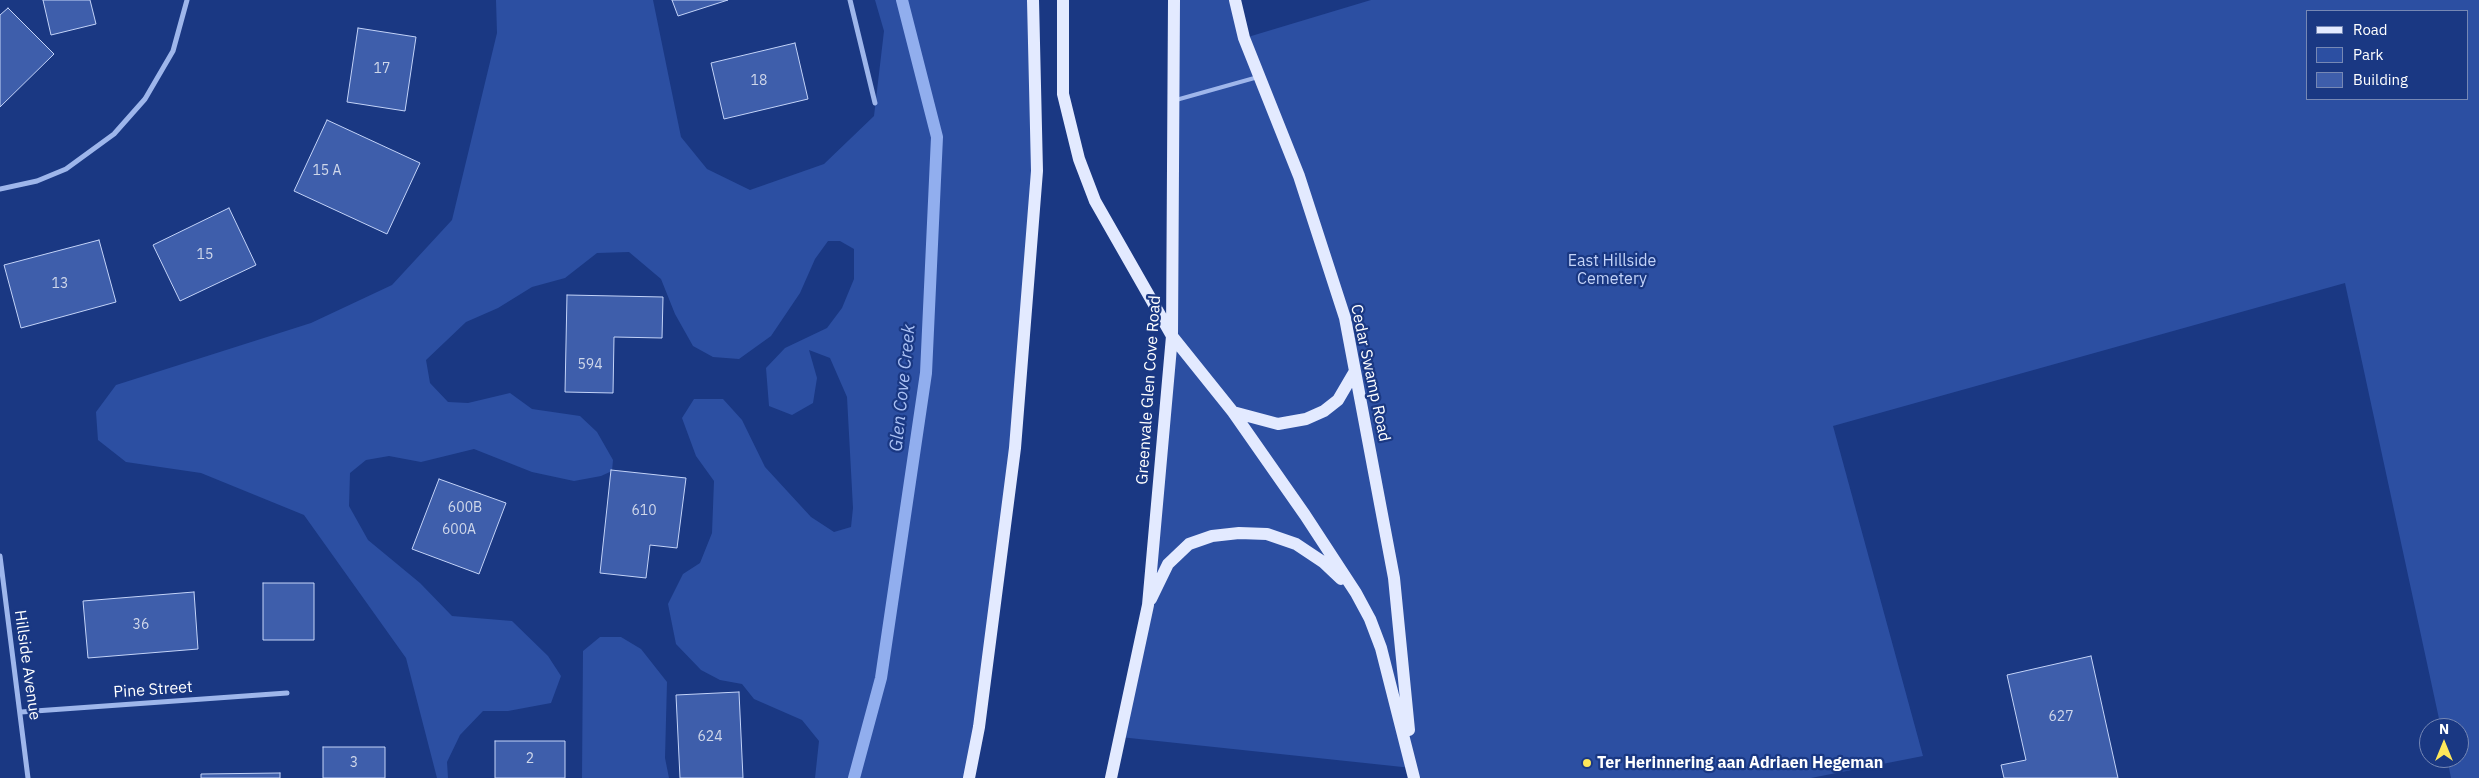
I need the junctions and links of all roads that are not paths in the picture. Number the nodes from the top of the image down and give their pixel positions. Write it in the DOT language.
graph roads {
  1 [pos="187,0"];
  2 [pos="850,0"];
  3 [pos="1033,0"];
  4 [pos="1062,0"];
  5 [pos="1174,0"];
  6 [pos="1235,0"];
  7 [pos="1261,77"];
  8 [pos="1174,100"];
  9 [pos="874,103"];
  10 [pos="0,189"];
  11 [pos="1172,336"];
  12 [pos="1355,371"];
  13 [pos="1233,412"];
  14 [pos="0,556"];
  15 [pos="1356,593"];
  16 [pos="1148,605"];
  17 [pos="287,693"];
  18 [pos="21,712"];
  19 [pos="1413,773"];
  20 [pos="28,778"];
  21 [pos="969,778"];
  22 [pos="1111,778"];
  1 -- 10 [label="street"];
  2 -- 9 [label="street"];
  3 -- 21 [label="main road"];
  4 -- 11 [label="main road, Cedar Swamp Road"];
  5 -- 8 [label="main road, Greenvale Glen Cove Road"];
  6 -- 7 [label="main road, Cedar Swamp Road"];
  7 -- 8 [label="lane"];
  7 -- 12 [label="main road, Cedar Swamp Road"];
  8 -- 11 [label="main road, Greenvale Glen Cove Road"];
  11 -- 13 [label="main road, Cedar Swamp Road"];
  11 -- 16 [label="main road, Greenvale Glen Cove Road"];
  12 -- 13 [label="main road"];
  12 -- 19 [label="main road, Cedar Swamp Road"];
  13 -- 15 [label="main road, Cedar Swamp Road"];
  14 -- 18 [label="street, Hillside Avenue"];
  15 -- 16 [label="main road"];
  15 -- 19 [label="main road, Cedar Swamp Road"];
  16 -- 22 [label="main road, Greenvale Glen Cove Road"];
  17 -- 18 [label="street, Pine Street"];
  18 -- 20 [label="street, Hillside Avenue"];
}
